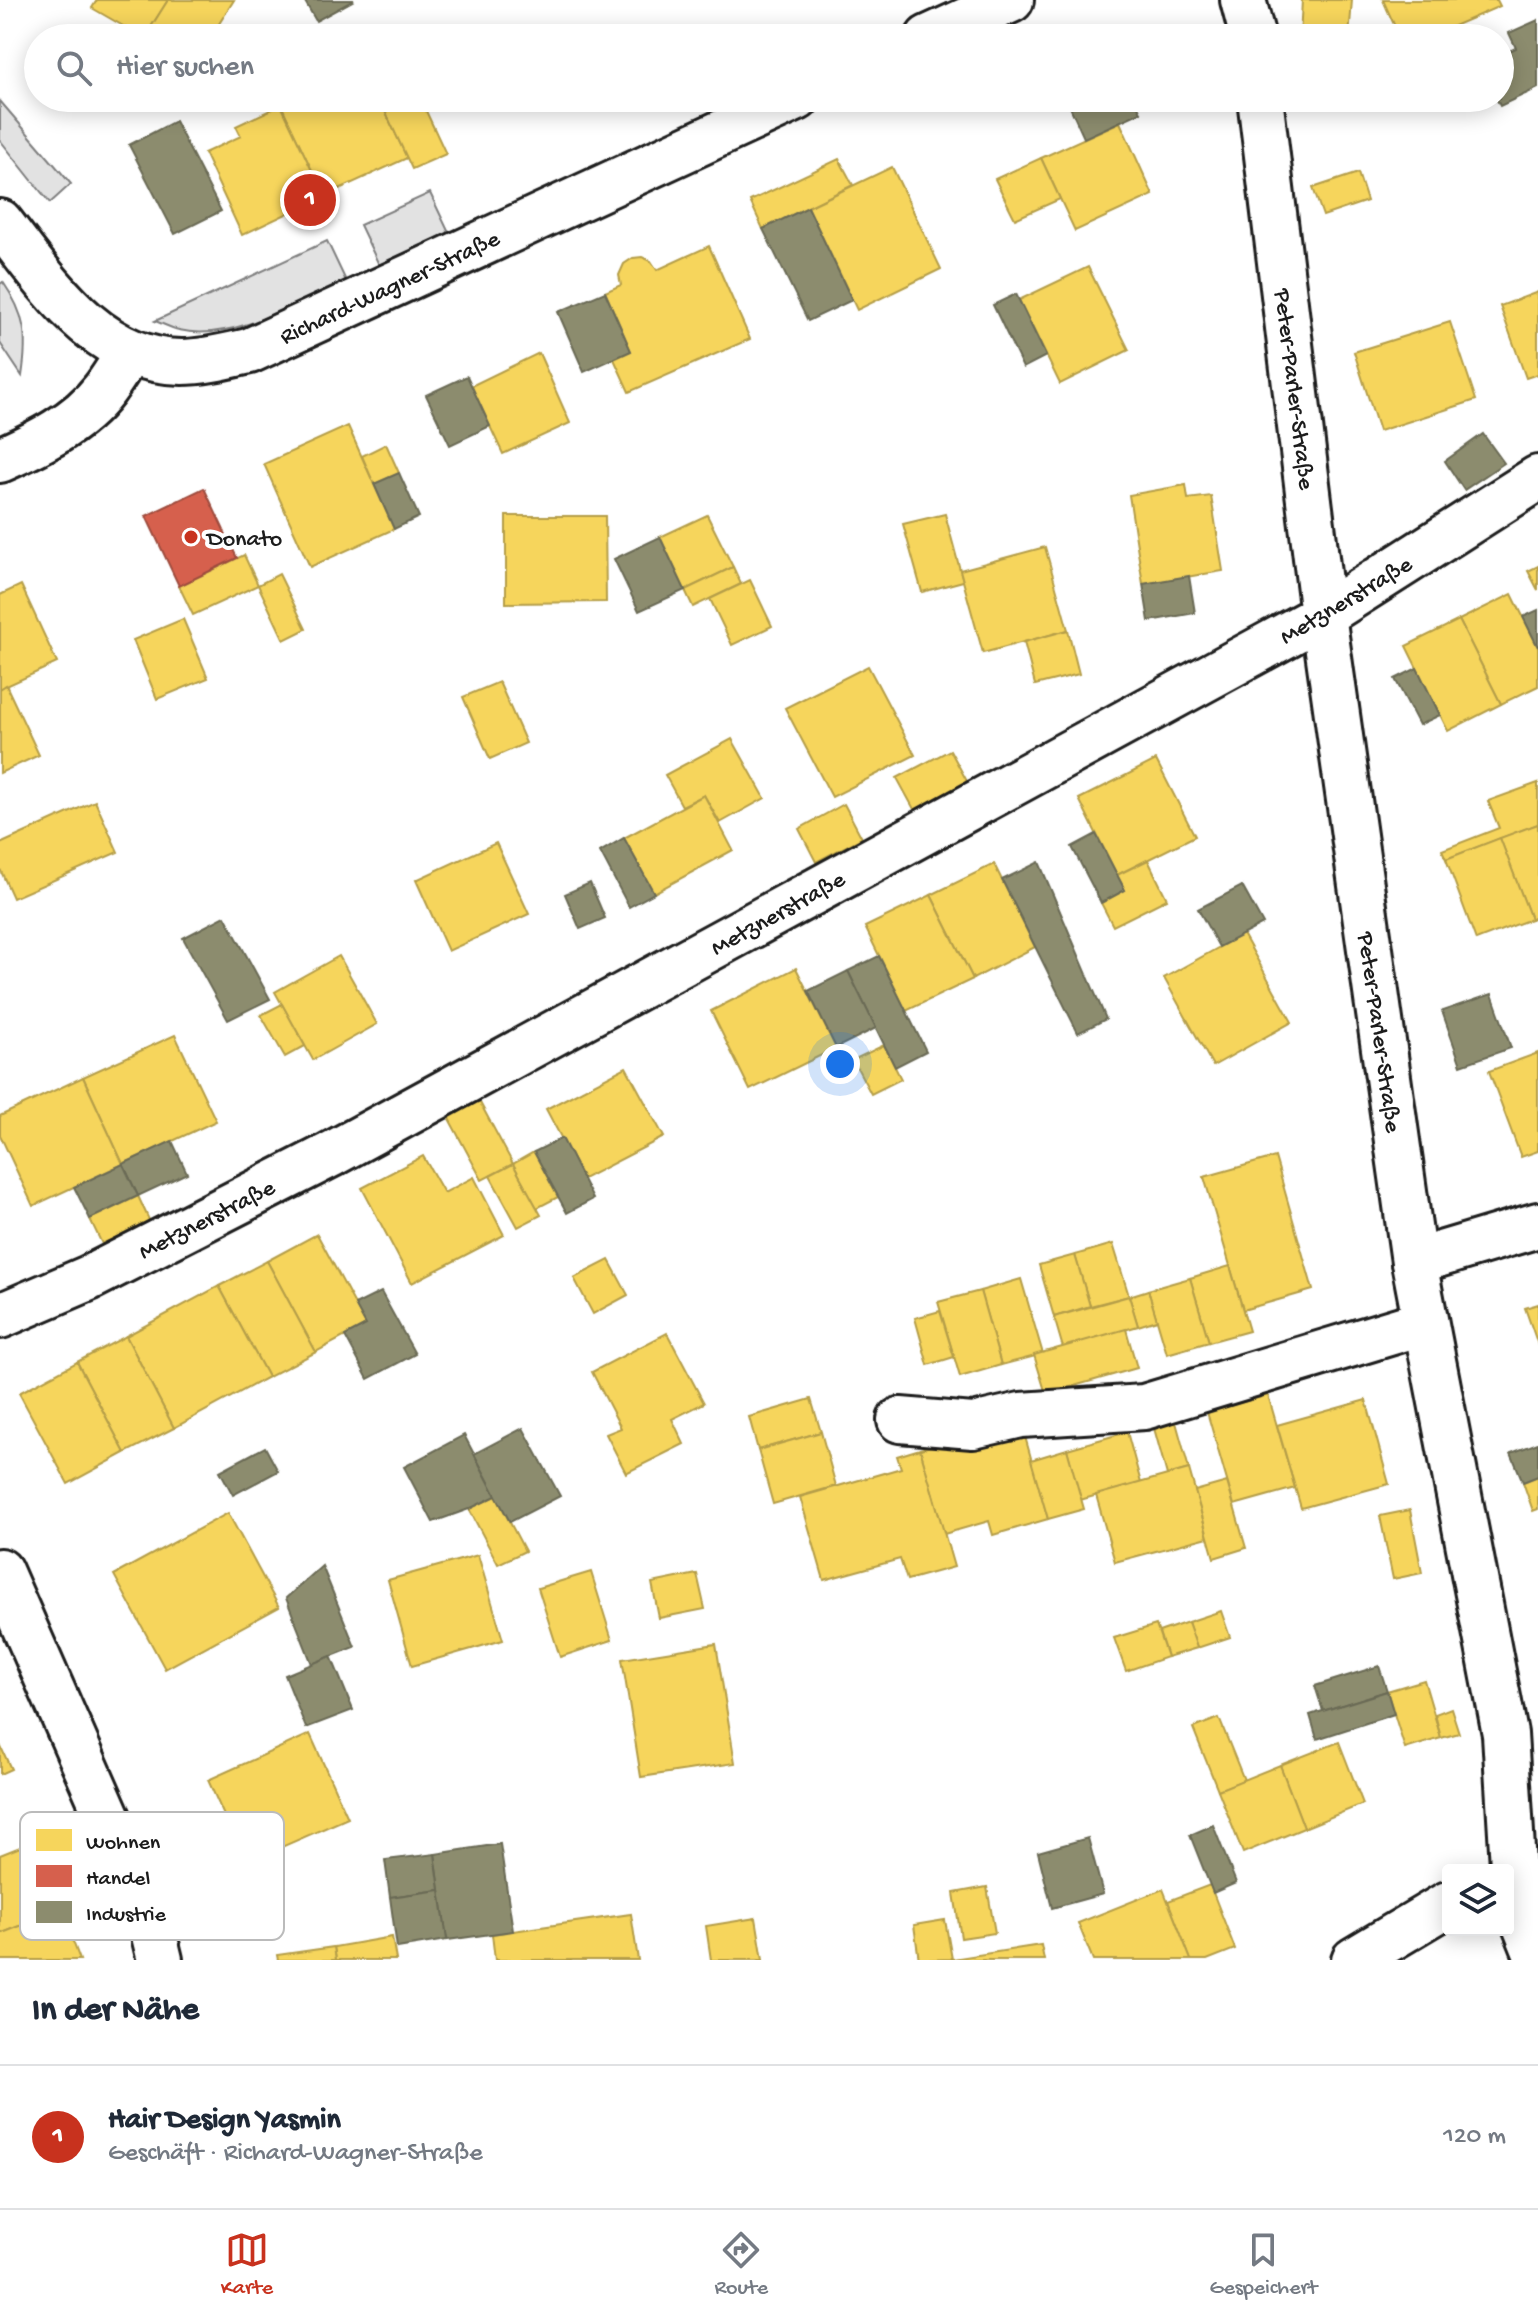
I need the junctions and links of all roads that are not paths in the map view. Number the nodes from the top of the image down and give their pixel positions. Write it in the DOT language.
graph roads {
  1 [pos="1011,0"];
  2 [pos="1243,0"];
  3 [pos="959,24"];
  4 [pos="1249,24"];
  5 [pos="767,112"];
  6 [pos="1262,112"];
  7 [pos="0,222"];
  8 [pos="129,352"];
  9 [pos="0,460"];
  10 [pos="1538,478"];
  11 [pos="1323,615"];
  12 [pos="1538,1225"];
  13 [pos="1414,1262"];
  14 [pos="0,1316"];
  15 [pos="1425,1322"];
  16 [pos="900,1420"];
  17 [pos="0,1571"];
  18 [pos="105,1812"];
  19 [pos="1518,1848"];
  20 [pos="1442,1908"];
  21 [pos="155,1940"];
  22 [pos="1538,1958"];
  23 [pos="160,1960"];
  24 [pos="1354,1960"];
  1 -- 3 [label="street"];
  2 -- 4 [label="street"];
  5 -- 8 [label="street, Richard-Wagner-Straße"];
  6 -- 11 [label="street, Peter-Parler-Straße"];
  7 -- 8 [label="street"];
  8 -- 9 [label="street"];
  10 -- 11 [label="street, Metznerstraße"];
  11 -- 13 [label="street, Peter-Parler-Straße"];
  11 -- 14 [label="street, Metznerstraße"];
  12 -- 13 [label="street"];
  13 -- 15 [label="street, Peter-Parler-Straße"];
  15 -- 16 [label="street"];
  15 -- 19 [label="street, Peter-Parler-Straße"];
  17 -- 18 [label="street"];
  19 -- 22 [label="street, Peter-Parler-Straße"];
  20 -- 24 [label="street"];
  21 -- 23 [label="street"];
}
